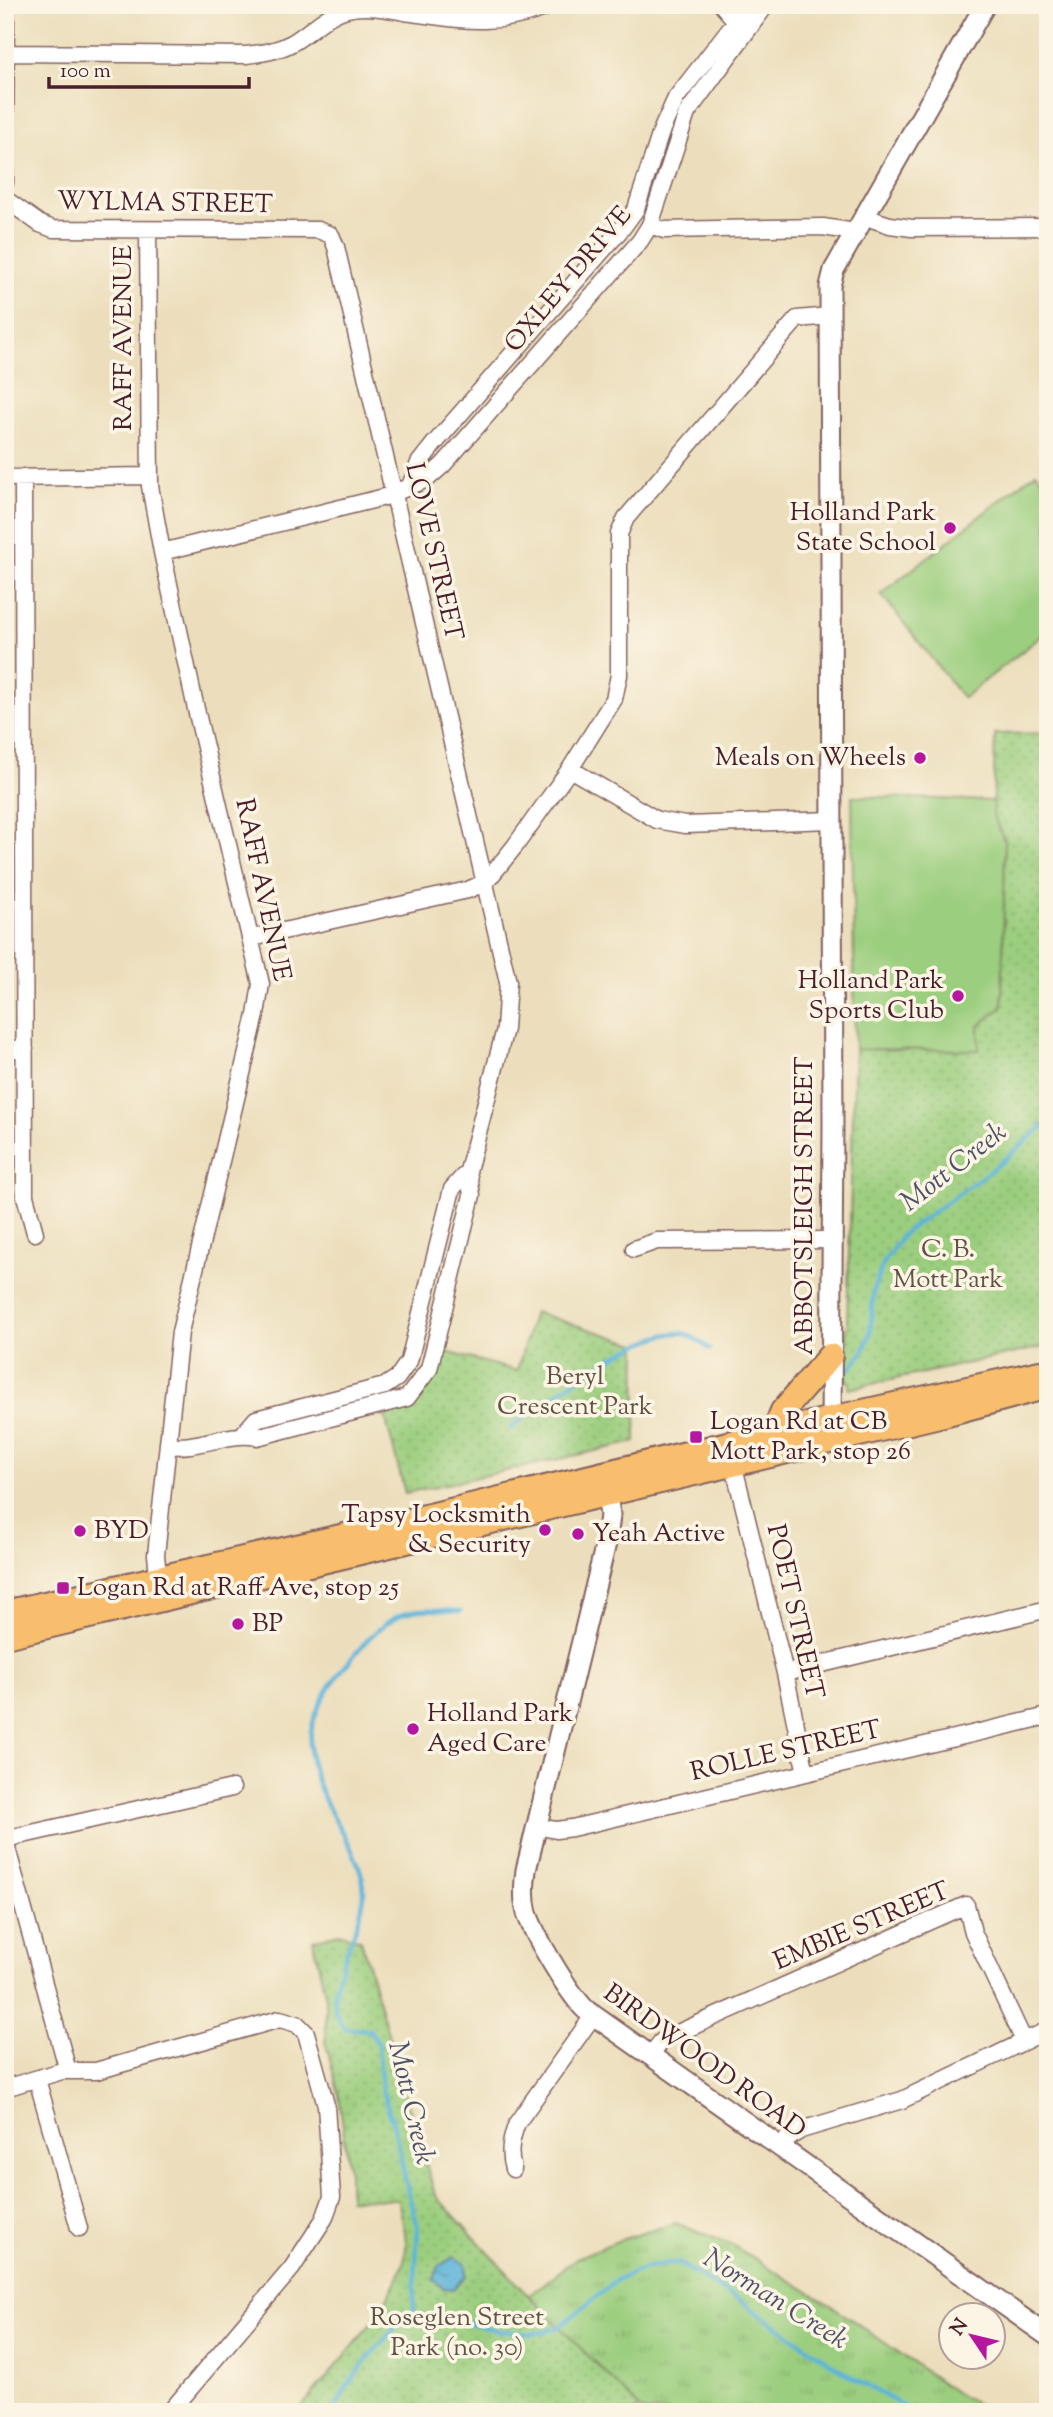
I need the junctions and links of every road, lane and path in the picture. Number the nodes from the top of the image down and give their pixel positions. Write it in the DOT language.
graph roads {
  1 [pos="6,5"];
  2 [pos="552,5"];
  3 [pos="722,5"];
  4 [pos="748,5"];
  5 [pos="766,5"];
  6 [pos="985,5"];
  7 [pos="735,20"];
  8 [pos="6,53"];
  9 [pos="5,183"];
  10 [pos="5,199"];
  11 [pos="650,225"];
  12 [pos="860,225"];
  13 [pos="1048,227"];
  14 [pos="148,231"];
  15 [pos="331,235"];
  16 [pos="831,316"];
  17 [pos="149,476"];
  18 [pos="5,478"];
  19 [pos="23,478"];
  20 [pos="410,486"];
  21 [pos="394,494"];
  22 [pos="162,551"];
  23 [pos="570,769"];
  24 [pos="832,820"];
  25 [pos="486,882"];
  26 [pos="252,938"];
  27 [pos="5,1049"];
  28 [pos="25,1049"];
  29 [pos="35,1233"];
  30 [pos="832,1240"];
  31 [pos="634,1249"];
  32 [pos="830,1356"];
  33 [pos="1048,1374"];
  34 [pos="1048,1386"];
  35 [pos="831,1430"];
  36 [pos="774,1433"];
  37 [pos="168,1445"];
  38 [pos="733,1464"];
  39 [pos="605,1483"];
  40 [pos="160,1588"];
  41 [pos="1048,1609"];
  42 [pos="5,1613"];
  43 [pos="5,1636"];
  44 [pos="785,1673"];
  45 [pos="1048,1716"];
  46 [pos="808,1772"];
  47 [pos="232,1788"];
  48 [pos="536,1826"];
  49 [pos="5,1840"];
  50 [pos="593,2016"];
  51 [pos="1048,2030"];
  52 [pos="1024,2041"];
  53 [pos="650,2056"];
  54 [pos="68,2071"];
  55 [pos="37,2079"];
  56 [pos="5,2088"];
  57 [pos="779,2148"];
  58 [pos="513,2169"];
  59 [pos="79,2228"];
  60 [pos="1048,2336"];
  61 [pos="170,2412"];
  1 -- 8 [label="street"];
  2 -- 8 [label="street"];
  3 -- 7 [label="street"];
  4 -- 7 [label="street, OXLEY DRIVE"];
  5 -- 11 [label="street, OXLEY DRIVE"];
  6 -- 12 [label="street, ABBOTSLEIGH STREET"];
  7 -- 20 [label="street, OXLEY DRIVE"];
  8 -- 9 [label="street"];
  10 -- 14 [label="street, WYLMA STREET"];
  11 -- 12 [label="street"];
  11 -- 20 [label="street, OXLEY DRIVE"];
  12 -- 13 [label="street"];
  12 -- 16 [label="street, ABBOTSLEIGH STREET"];
  14 -- 15 [label="street, WYLMA STREET"];
  14 -- 17 [label="street, RAFF AVENUE"];
  15 -- 21 [label="street, LOVE STREET"];
  16 -- 23 [label="street"];
  16 -- 24 [label="street, ABBOTSLEIGH STREET"];
  17 -- 19 [label="street"];
  17 -- 22 [label="street, RAFF AVENUE"];
  18 -- 19 [label="street"];
  19 -- 28 [label="street"];
  20 -- 21 [label="street, OXLEY DRIVE"];
  21 -- 22 [label="street, OXLEY DRIVE"];
  21 -- 25 [label="street, LOVE STREET"];
  22 -- 26 [label="street, RAFF AVENUE"];
  23 -- 24 [label="street"];
  23 -- 25 [label="street"];
  24 -- 30 [label="street, ABBOTSLEIGH STREET"];
  25 -- 26 [label="street"];
  25 -- 37 [label="street, LOVE STREET"];
  26 -- 37 [label="street, RAFF AVENUE"];
  27 -- 28 [label="street"];
  28 -- 29 [label="street"];
  30 -- 31 [label="street"];
  30 -- 32 [label="street, ABBOTSLEIGH STREET"];
  32 -- 35 [label="street, ABBOTSLEIGH STREET"];
  32 -- 36 [label="main road"];
  33 -- 35 [label="main road"];
  34 -- 35 [label="main road"];
  35 -- 36 [label="main road"];
  35 -- 38 [label="main road"];
  36 -- 39 [label="main road"];
  37 -- 40 [label="street, RAFF AVENUE"];
  38 -- 39 [label="main road"];
  38 -- 44 [label="street, POET STREET"];
  39 -- 40 [label="main road"];
  39 -- 48 [label="street, BIRDWOOD ROAD"];
  40 -- 42 [label="main road"];
  40 -- 43 [label="main road"];
  41 -- 44 [label="street"];
  44 -- 46 [label="street, POET STREET"];
  45 -- 46 [label="street, ROLLE STREET"];
  46 -- 48 [label="street, ROLLE STREET"];
  47 -- 49 [label="street"];
  48 -- 50 [label="street, BIRDWOOD ROAD"];
  49 -- 54 [label="street"];
  50 -- 53 [label="street, BIRDWOOD ROAD"];
  50 -- 58 [label="street"];
  51 -- 52 [label="street"];
  52 -- 53 [label="street, EMBIE STREET"];
  52 -- 57 [label="street"];
  53 -- 57 [label="street, BIRDWOOD ROAD"];
  54 -- 55 [label="street"];
  54 -- 61 [label="street"];
  55 -- 56 [label="street"];
  55 -- 59 [label="street"];
  57 -- 60 [label="street, BIRDWOOD ROAD"];
}
